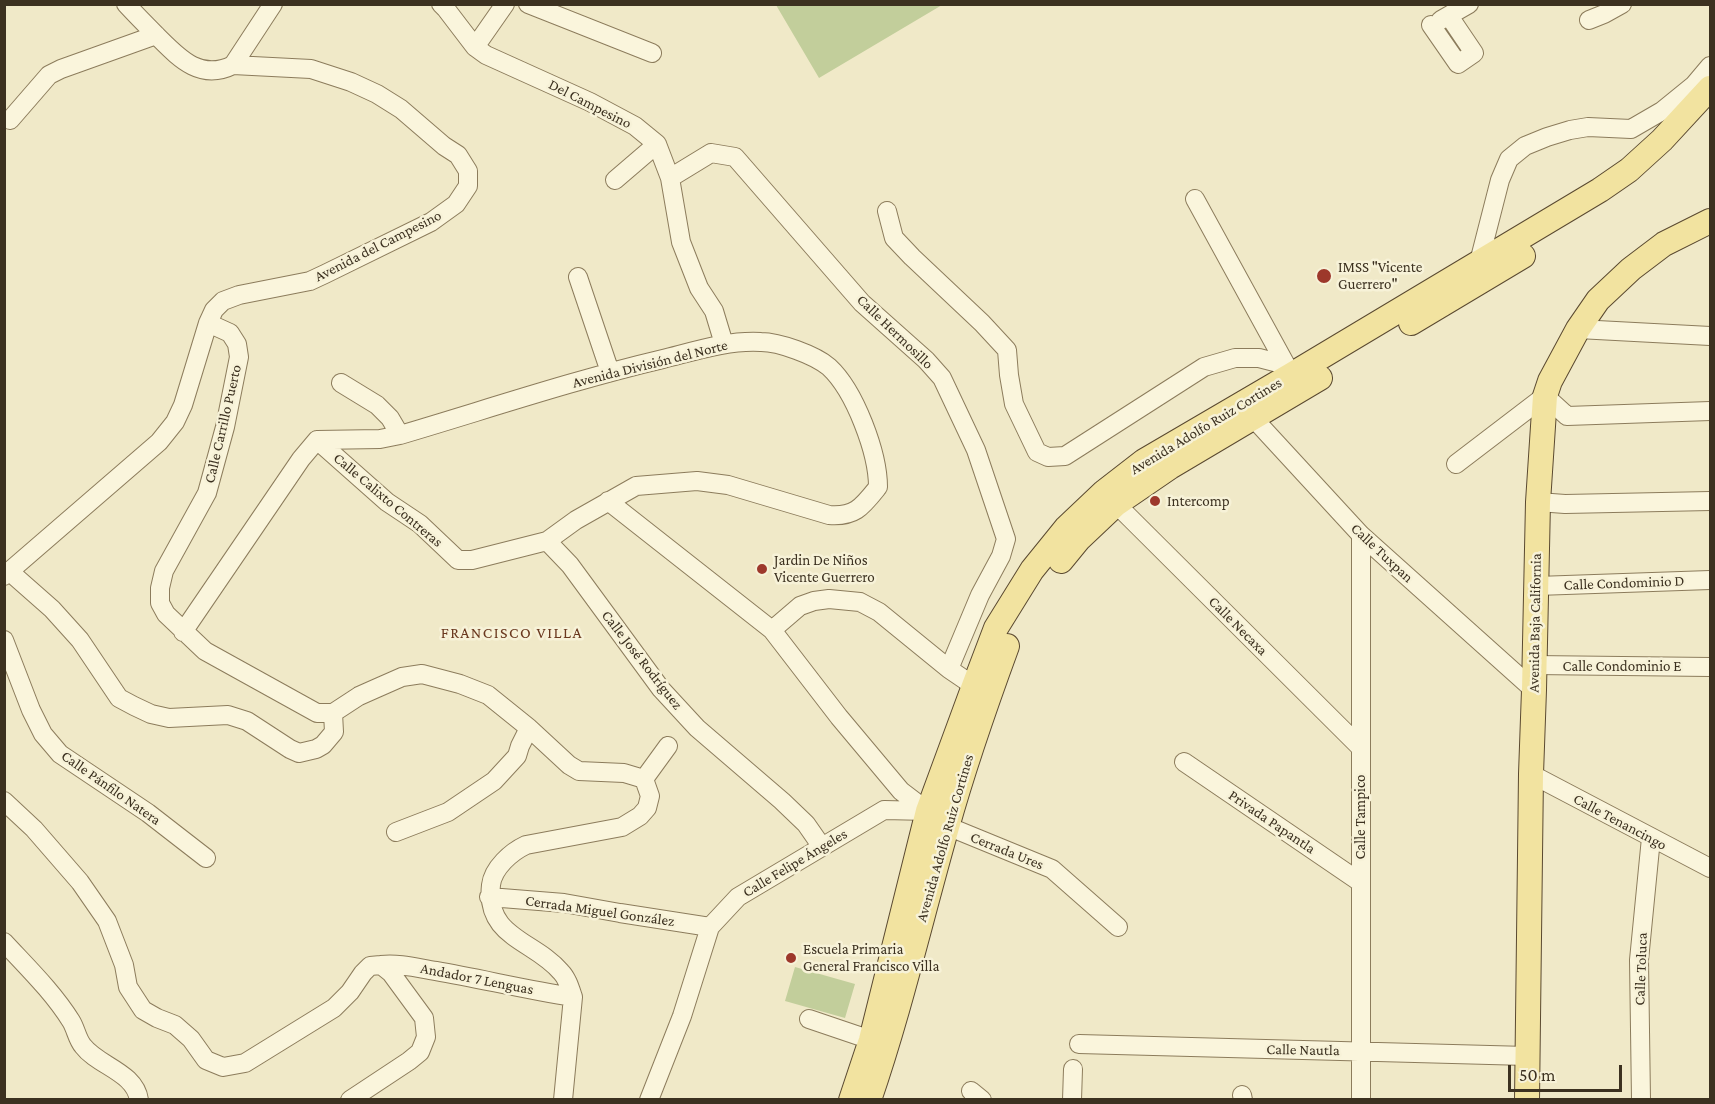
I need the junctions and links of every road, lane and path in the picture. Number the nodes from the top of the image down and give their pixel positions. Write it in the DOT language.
graph roads {
  1 [pos="273,4"];
  2 [pos="441,4"];
  3 [pos="505,4"];
  4 [pos="528,4"];
  5 [pos="1469,4"];
  6 [pos="1622,4"];
  7 [pos="134,8"];
  8 [pos="1449,16"];
  9 [pos="1589,20"];
  10 [pos="156,35"];
  11 [pos="475,47"];
  12 [pos="652,53"];
  13 [pos="233,65"];
  14 [pos="1710,66"];
  15 [pos="1710,88"];
  16 [pos="1710,109"];
  17 [pos="10,120"];
  18 [pos="657,144"];
  19 [pos="670,178"];
  20 [pos="615,180"];
  21 [pos="1195,199"];
  22 [pos="887,211"];
  23 [pos="1710,220"];
  24 [pos="1479,262"];
  25 [pos="578,277"];
  26 [pos="208,323"];
  27 [pos="1578,329"];
  28 [pos="1710,336"];
  29 [pos="724,344"];
  30 [pos="610,372"];
  31 [pos="1292,377"];
  32 [pos="341,383"];
  33 [pos="1545,396"];
  34 [pos="1247,411"];
  35 [pos="1710,411"];
  36 [pos="400,435"];
  37 [pos="317,440"];
  38 [pos="1456,464"];
  39 [pos="608,501"];
  40 [pos="1710,501"];
  41 [pos="1538,502"];
  42 [pos="1116,504"];
  43 [pos="1361,535"];
  44 [pos="547,541"];
  45 [pos="7,574"];
  46 [pos="1710,580"];
  47 [pos="1537,586"];
  48 [pos="772,630"];
  49 [pos="183,632"];
  50 [pos="4,640"];
  51 [pos="1534,664"];
  52 [pos="1710,666"];
  53 [pos="949,669"];
  54 [pos="974,686"];
  55 [pos="1534,690"];
  56 [pos="333,713"];
  57 [pos="529,728"];
  58 [pos="966,733"];
  59 [pos="669,746"];
  60 [pos="1360,747"];
  61 [pos="1184,762"];
  62 [pos="1531,774"];
  63 [pos="644,778"];
  64 [pos="4,801"];
  65 [pos="928,811"];
  66 [pos="947,826"];
  67 [pos="396,832"];
  68 [pos="1651,838"];
  69 [pos="822,847"];
  70 [pos="206,858"];
  71 [pos="1710,868"];
  72 [pos="1360,882"];
  73 [pos="489,897"];
  74 [pos="710,927"];
  75 [pos="1118,927"];
  76 [pos="4,942"];
  77 [pos="381,965"];
  78 [pos="573,997"];
  79 [pos="809,1019"];
  80 [pos="871,1040"];
  81 [pos="1079,1044"];
  82 [pos="1360,1051"];
  83 [pos="1527,1056"];
  84 [pos="1073,1070"];
  85 [pos="1529,1098"];
  86 [pos="139,1100"];
  87 [pos="350,1100"];
  88 [pos="563,1100"];
  89 [pos="649,1100"];
  90 [pos="851,1100"];
  91 [pos="869,1100"];
  92 [pos="1072,1100"];
  93 [pos="1361,1100"];
  94 [pos="1641,1100"];
  1 -- 13 [label="street"];
  2 -- 11 [label="street, Del Campesino"];
  3 -- 11 [label="street"];
  4 -- 12 [label="street"];
  5 -- 8 [label="street"];
  6 -- 9 [label="street"];
  7 -- 10 [label="street, Avenida del Campesino"];
  8 -- 8 [label="street"];
  10 -- 13 [label="street, Avenida del Campesino"];
  10 -- 17 [label="street"];
  11 -- 18 [label="street, Del Campesino"];
  13 -- 26 [label="street, Avenida del Campesino"];
  14 -- 24 [label="street"];
  15 -- 24 [label="main road, Avenida Adolfo Ruiz Cortines"];
  16 -- 31 [label="main road, Avenida Adolfo Ruiz Cortines"];
  18 -- 19 [label="street"];
  18 -- 20 [label="street"];
  19 -- 29 [label="street"];
  19 -- 53 [label="street, Calle Hermosillo"];
  21 -- 31 [label="street"];
  22 -- 31 [label="street"];
  23 -- 27 [label="main road, Avenida Baja California"];
  24 -- 31 [label="main road, Avenida Adolfo Ruiz Cortines"];
  25 -- 30 [label="street"];
  26 -- 45 [label="street, Avenida del Campesino"];
  26 -- 49 [label="street, Calle Carrillo Puerto"];
  27 -- 28 [label="street"];
  27 -- 33 [label="main road, Avenida Baja California"];
  29 -- 30 [label="street, Avenida División del Norte"];
  29 -- 39 [label="street, Avenida División del Norte"];
  30 -- 36 [label="street, Avenida División del Norte"];
  31 -- 34 [label="main road, Avenida Adolfo Ruiz Cortines"];
  32 -- 36 [label="street"];
  33 -- 35 [label="street"];
  33 -- 38 [label="street"];
  33 -- 41 [label="main road, Avenida Baja California"];
  34 -- 42 [label="main road, Avenida Adolfo Ruiz Cortines"];
  34 -- 43 [label="street, Calle Tuxpan"];
  34 -- 54 [label="main road, Avenida Adolfo Ruiz Cortines"];
  36 -- 37 [label="street, Avenida División del Norte"];
  37 -- 44 [label="street, Calle Calixto Contreras"];
  37 -- 49 [label="street"];
  39 -- 44 [label="street"];
  39 -- 48 [label="street"];
  40 -- 41 [label="street"];
  41 -- 47 [label="main road, Avenida Baja California"];
  42 -- 58 [label="main road, Avenida Adolfo Ruiz Cortines"];
  42 -- 60 [label="street, Calle Necaxa"];
  43 -- 55 [label="street, Calle Tuxpan"];
  43 -- 60 [label="street, Calle Tampico"];
  44 -- 69 [label="street, Calle José Rodríguez"];
  45 -- 56 [label="street"];
  46 -- 47 [label="street, Calle Condominio D"];
  47 -- 51 [label="main road, Avenida Baja California"];
  48 -- 53 [label="street"];
  48 -- 65 [label="street"];
  49 -- 56 [label="street"];
  50 -- 70 [label="street, Calle Pánfilo Natera"];
  51 -- 52 [label="street, Calle Condominio E"];
  51 -- 55 [label="main road, Avenida Baja California"];
  53 -- 54 [label="street"];
  54 -- 58 [label="main road, Avenida Adolfo Ruiz Cortines"];
  55 -- 62 [label="main road, Avenida Baja California"];
  56 -- 57 [label="street"];
  57 -- 63 [label="street"];
  57 -- 67 [label="street"];
  58 -- 65 [label="main road, Avenida Adolfo Ruiz Cortines"];
  58 -- 66 [label="main road, Avenida Adolfo Ruiz Cortines"];
  59 -- 63 [label="street"];
  60 -- 72 [label="street, Calle Tampico"];
  61 -- 72 [label="street, Privada Papantla"];
  62 -- 68 [label="street, Calle Tenancingo"];
  62 -- 83 [label="main road, Avenida Baja California"];
  63 -- 73 [label="street"];
  64 -- 77 [label="street"];
  65 -- 66 [label="street"];
  65 -- 69 [label="street, Calle Felipe Ángeles"];
  65 -- 80 [label="main road, Avenida Adolfo Ruiz Cortines"];
  66 -- 75 [label="street, Cerrada Ures"];
  66 -- 91 [label="main road, Avenida Adolfo Ruiz Cortines"];
  68 -- 71 [label="street, Calle Tenancingo"];
  68 -- 94 [label="street, Calle Toluca"];
  69 -- 74 [label="street, Calle Felipe Ángeles"];
  72 -- 82 [label="street, Calle Tampico"];
  73 -- 74 [label="street, Cerrada Miguel González"];
  73 -- 78 [label="street"];
  74 -- 89 [label="street, Calle Felipe Ángeles"];
  76 -- 86 [label="street"];
  77 -- 78 [label="street, Andador 7 Lenguas"];
  77 -- 87 [label="street"];
  78 -- 88 [label="street"];
  79 -- 80 [label="street"];
  80 -- 90 [label="main road, Avenida Adolfo Ruiz Cortines"];
  81 -- 82 [label="street, Calle Nautla"];
  82 -- 83 [label="street, Calle Nautla"];
  82 -- 93 [label="street, Calle Tampico"];
  83 -- 85 [label="main road, Avenida Baja California"];
  84 -- 92 [label="street"];
}
